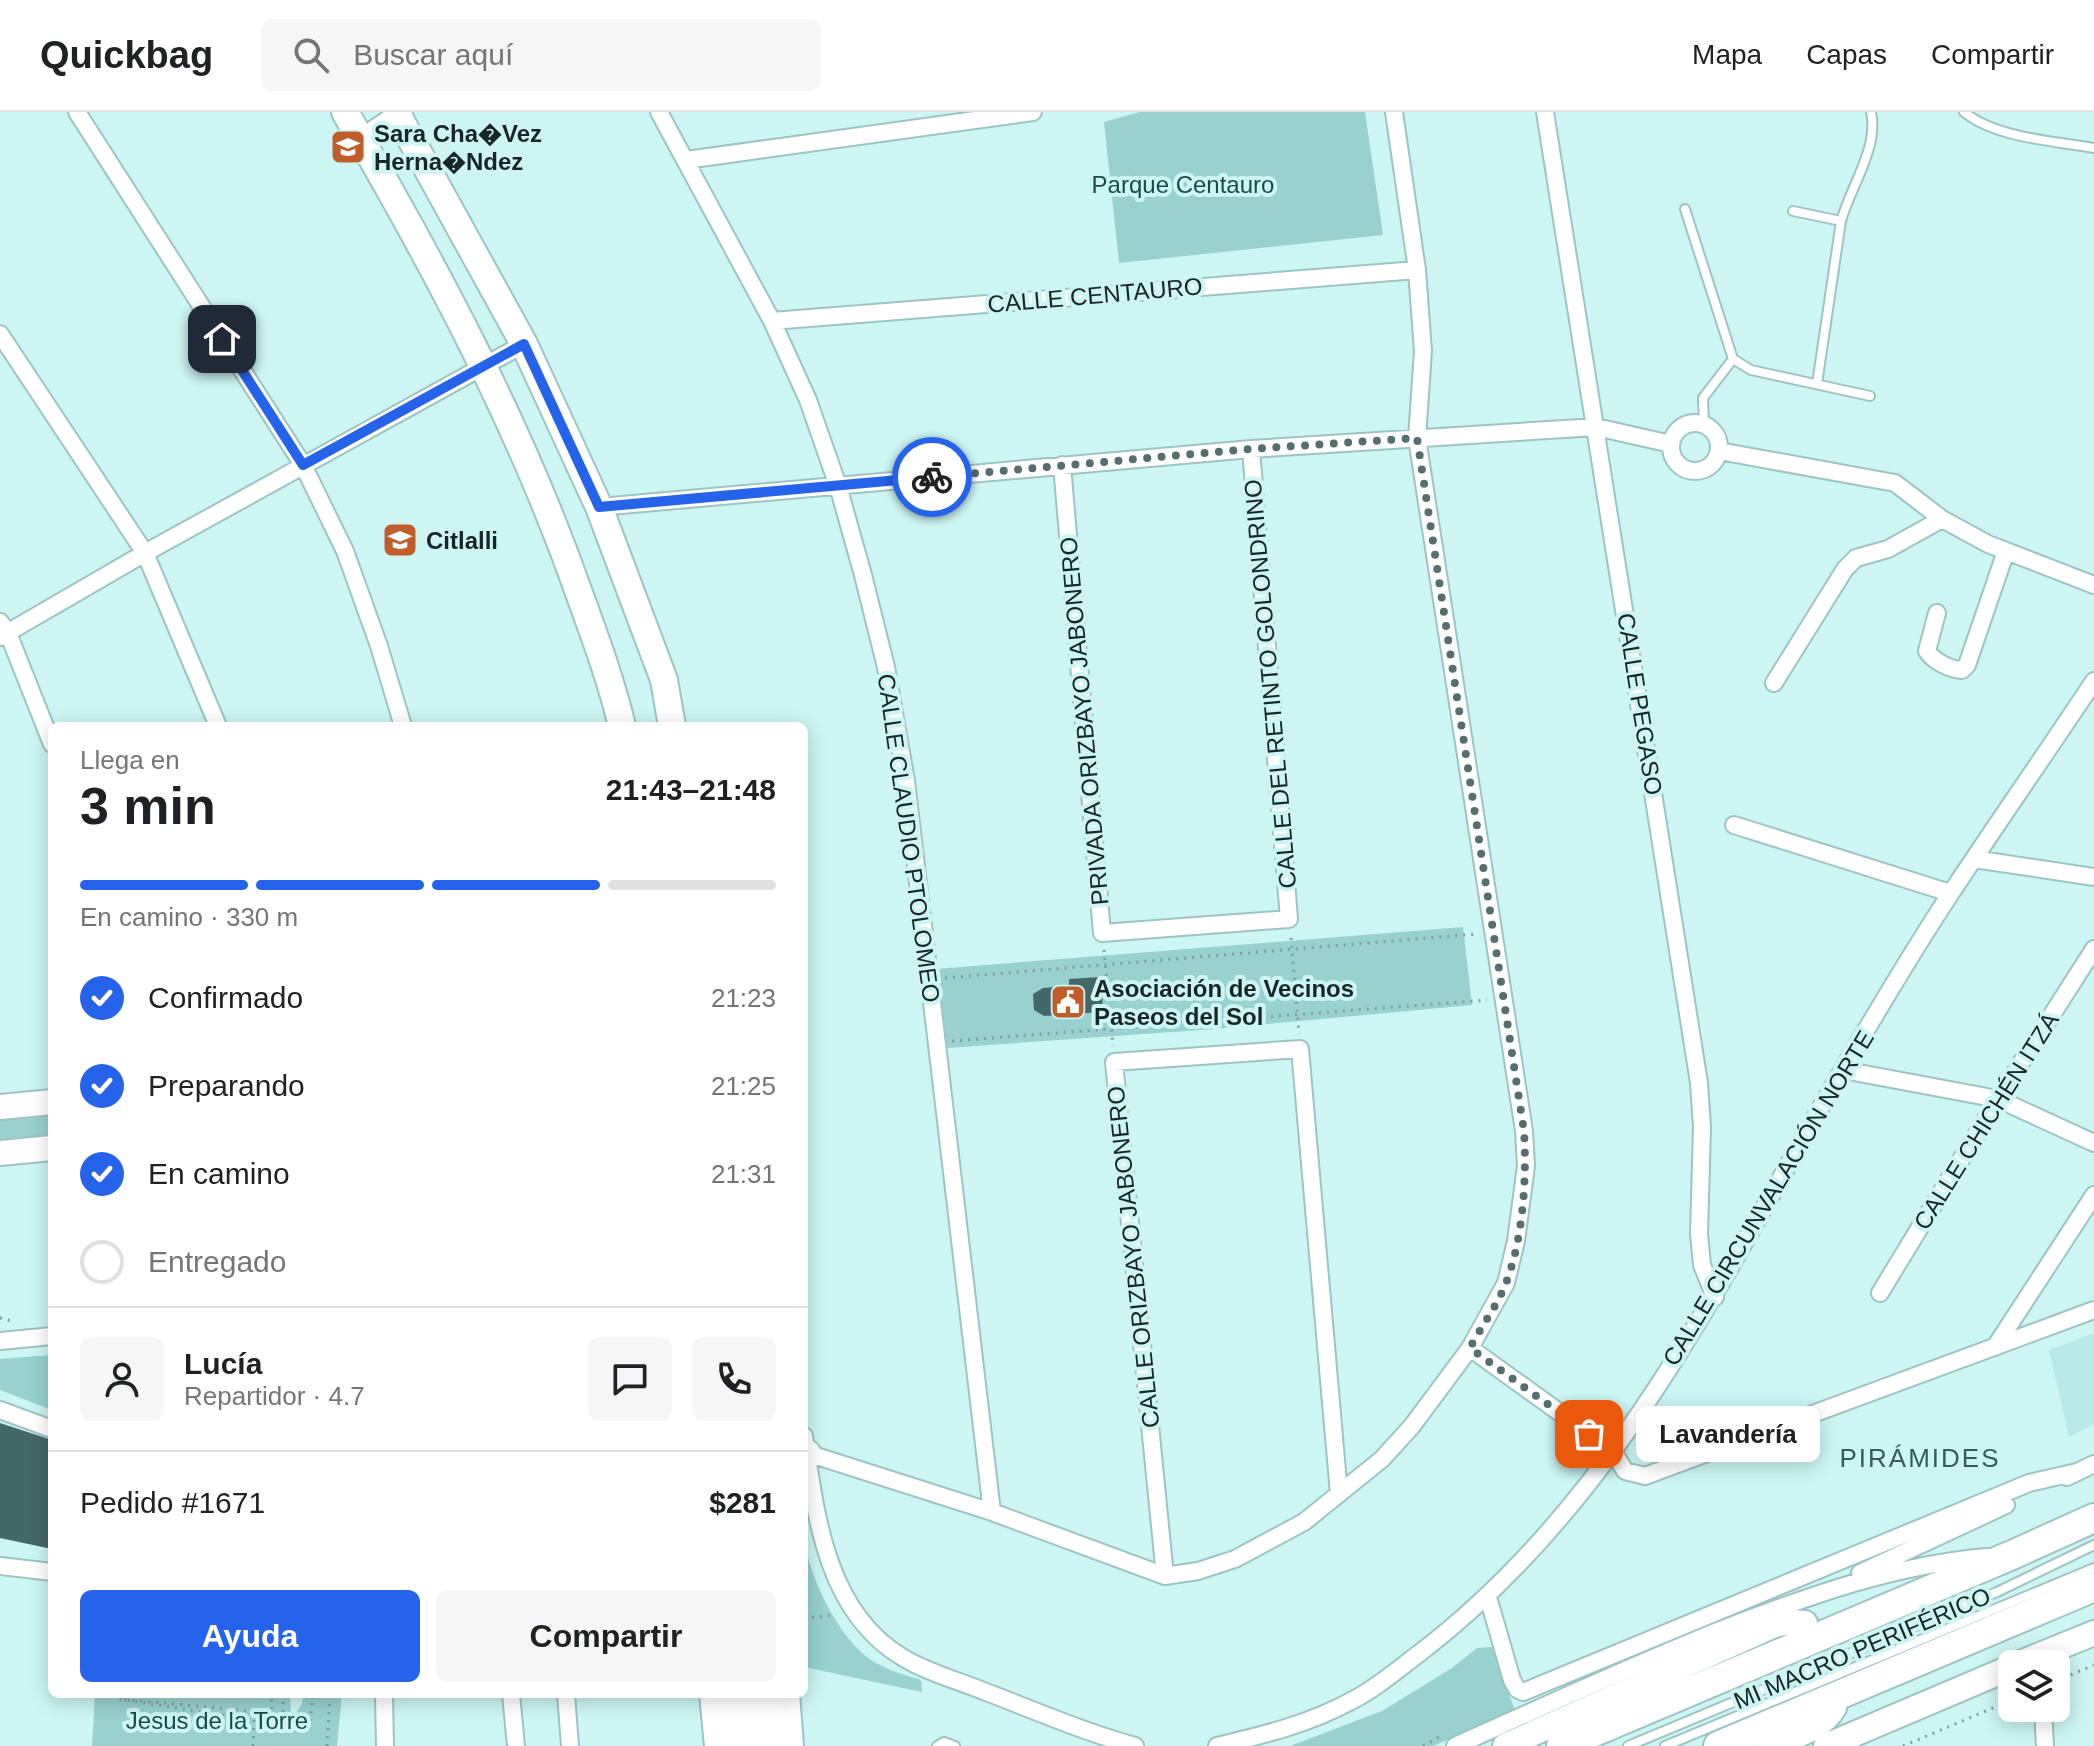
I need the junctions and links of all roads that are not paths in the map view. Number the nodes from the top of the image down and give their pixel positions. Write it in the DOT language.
graph roads {
  1 [pos="77,112"];
  2 [pos="345,112"];
  3 [pos="659,112"];
  4 [pos="1033,112"];
  5 [pos="1394,112"];
  6 [pos="1545,112"];
  7 [pos="1871,112"];
  8 [pos="1964,112"];
  9 [pos="399,113"];
  10 [pos="361,140"];
  11 [pos="2094,148"];
  12 [pos="686,160"];
  13 [pos="1685,209"];
  14 [pos="1793,211"];
  15 [pos="1841,221"];
  16 [pos="1417,270"];
  17 [pos="772,321"];
  18 [pos="0,334"];
  19 [pos="524,344"];
  20 [pos="1733,359"];
  21 [pos="483,366"];
  22 [pos="1817,384"];
  23 [pos="1870,396"];
  24 [pos="1704,424"];
  25 [pos="1596,427"];
  26 [pos="1417,438"];
  27 [pos="1671,444"];
  28 [pos="1251,449"];
  29 [pos="1719,451"];
  30 [pos="303,465"];
  31 [pos="1062,465"];
  32 [pos="838,486"];
  33 [pos="599,507"];
  34 [pos="1942,519"];
  35 [pos="2006,551"];
  36 [pos="145,553"];
  37 [pos="2094,585"];
  38 [pos="1937,613"];
  39 [pos="3,630"];
  40 [pos="2094,681"];
  41 [pos="1774,683"];
  42 [pos="216,722"];
  43 [pos="402,722"];
  44 [pos="621,722"];
  45 [pos="671,722"];
  46 [pos="48,735"];
  47 [pos="1734,825"];
  48 [pos="1974,859"];
  49 [pos="2094,877"];
  50 [pos="1950,893"];
  51 [pos="1289,919"];
  52 [pos="2094,949"];
  53 [pos="1843,1070"];
  54 [pos="1998,1099"];
  55 [pos="48,1102"];
  56 [pos="0,1107"];
  57 [pos="2094,1143"];
  58 [pos="48,1148"];
  59 [pos="0,1153"];
  60 [pos="2094,1195"];
  61 [pos="1880,1293"];
  62 [pos="1715,1297"];
  63 [pos="2094,1310"];
  64 [pos="48,1336"];
  65 [pos="0,1341"];
  66 [pos="1995,1347"];
  67 [pos="1470,1348"];
  68 [pos="0,1410"];
  69 [pos="48,1428"];
  70 [pos="808,1449"];
  71 [pos="1613,1451"];
  72 [pos="808,1463"];
  73 [pos="2094,1464"];
  74 [pos="2077,1472"];
  75 [pos="1339,1494"];
  76 [pos="992,1512"];
  77 [pos="2094,1518"];
  78 [pos="2094,1545"];
  79 [pos="2012,1555"];
  80 [pos="0,1567"];
  81 [pos="2094,1568"];
  82 [pos="48,1572"];
  83 [pos="1165,1576"];
  84 [pos="2094,1587"];
  85 [pos="1806,1596"];
  86 [pos="1488,1597"];
  87 [pos="1805,1623"];
  88 [pos="2091,1635"];
  89 [pos="2055,1650"];
  90 [pos="1998,1674"];
  91 [pos="384,1698"];
  92 [pos="511,1698"];
  93 [pos="566,1698"];
  94 [pos="713,1698"];
  95 [pos="739,1698"];
  96 [pos="763,1698"];
  97 [pos="786,1698"];
  98 [pos="1834,1708"];
  99 [pos="2044,1722"];
  100 [pos="385,1746"];
  101 [pos="516,1746"];
  102 [pos="570,1746"];
  103 [pos="718,1746"];
  104 [pos="744,1746"];
  105 [pos="768,1746"];
  106 [pos="790,1746"];
  107 [pos="937,1746"];
  108 [pos="955,1746"];
  109 [pos="1135,1746"];
  110 [pos="1217,1746"];
  111 [pos="1455,1746"];
  112 [pos="1505,1746"];
  113 [pos="1561,1746"];
  114 [pos="1628,1746"];
  115 [pos="1665,1746"];
  116 [pos="1718,1746"];
  117 [pos="1767,1746"];
  118 [pos="1826,1746"];
  119 [pos="2045,1746"];
  1 -- 30 [label="street"];
  2 -- 10 [label="main road"];
  3 -- 12 [label="street, CALLE CLAUDIO PTOLOMEO"];
  4 -- 12 [label="street"];
  5 -- 16 [label="street"];
  6 -- 25 [label="street, CALLE PEGASO"];
  7 -- 15 [label="lane"];
  8 -- 11 [label="lane"];
  9 -- 10 [label="street"];
  9 -- 19 [label="main road"];
  10 -- 21 [label="main road"];
  12 -- 17 [label="street, CALLE CLAUDIO PTOLOMEO"];
  13 -- 20 [label="lane"];
  14 -- 15 [label="lane"];
  15 -- 22 [label="lane"];
  16 -- 17 [label="street, CALLE CENTAURO"];
  16 -- 26 [label="street"];
  17 -- 32 [label="street, CALLE CLAUDIO PTOLOMEO"];
  18 -- 36 [label="street"];
  19 -- 21 [label="street"];
  19 -- 33 [label="main road"];
  20 -- 22 [label="lane"];
  20 -- 24 [label="lane"];
  21 -- 30 [label="street"];
  21 -- 44 [label="main road"];
  22 -- 23 [label="lane"];
  24 -- 27 [label="street"];
  24 -- 29 [label="street"];
  25 -- 26 [label="street"];
  25 -- 27 [label="street"];
  25 -- 62 [label="street, CALLE PEGASO"];
  26 -- 28 [label="street"];
  26 -- 67 [label="street"];
  27 -- 29 [label="street"];
  28 -- 31 [label="street"];
  28 -- 51 [label="street, CALLE DEL RETINTO GOLONDRINO"];
  29 -- 34 [label="street"];
  30 -- 36 [label="street"];
  30 -- 43 [label="street"];
  31 -- 32 [label="street"];
  31 -- 51 [label="street, PRIVADA ORIZBAYO JABONERO"];
  32 -- 33 [label="street"];
  32 -- 76 [label="street, CALLE CLAUDIO PTOLOMEO"];
  33 -- 45 [label="main road"];
  34 -- 35 [label="street"];
  34 -- 41 [label="street"];
  35 -- 37 [label="street"];
  35 -- 38 [label="street"];
  36 -- 39 [label="street"];
  36 -- 42 [label="street"];
  39 -- 46 [label="street"];
  40 -- 48 [label="street, CALLE CIRCUNVALACIÓN NORTE"];
  47 -- 50 [label="street"];
  48 -- 49 [label="street"];
  48 -- 50 [label="street, CALLE CIRCUNVALACIÓN NORTE"];
  50 -- 53 [label="street, CALLE CIRCUNVALACIÓN NORTE"];
  52 -- 54 [label="street, CALLE CHICHÉN ITZÁ"];
  53 -- 54 [label="street"];
  53 -- 62 [label="street, CALLE CIRCUNVALACIÓN NORTE"];
  54 -- 57 [label="street"];
  54 -- 61 [label="street, CALLE CHICHÉN ITZÁ"];
  55 -- 56 [label="main road"];
  58 -- 59 [label="main road"];
  60 -- 66 [label="street"];
  62 -- 71 [label="street, CALLE CIRCUNVALACIÓN NORTE"];
  63 -- 66 [label="street"];
  64 -- 65 [label="street"];
  66 -- 71 [label="street"];
  67 -- 71 [label="street"];
  67 -- 75 [label="street"];
  68 -- 69 [label="street"];
  70 -- 76 [label="street"];
  71 -- 86 [label="street, CALLE CIRCUNVALACIÓN NORTE"];
  72 -- 109 [label="street"];
  73 -- 74 [label="street"];
  74 -- 85 [label="street"];
  74 -- 86 [label="street"];
  75 -- 83 [label="street"];
  75 -- 83 [label="street, CALLE ORIZBAYO JABONERO"];
  76 -- 83 [label="street"];
  77 -- 79 [label="highway"];
  78 -- 114 [label="lane, MI MACRO PERIFÉRICO"];
  79 -- 85 [label="street"];
  79 -- 113 [label="highway"];
  80 -- 82 [label="street"];
  81 -- 115 [label="lane, MI MACRO PERIFÉRICO"];
  84 -- 116 [label="highway"];
  85 -- 111 [label="street"];
  86 -- 110 [label="street, CALLE CIRCUNVALACIÓN NORTE"];
  87 -- 112 [label="main road"];
  88 -- 89 [label="main road"];
  90 -- 118 [label="main road"];
  91 -- 100 [label="street"];
  92 -- 101 [label="street"];
  93 -- 102 [label="street"];
  94 -- 103 [label="main road"];
  95 -- 104 [label="main road"];
  96 -- 105 [label="main road"];
  97 -- 106 [label="main road"];
  98 -- 117 [label="main road"];
  99 -- 119 [label="street"];
  107 -- 108 [label="lane"];
}
